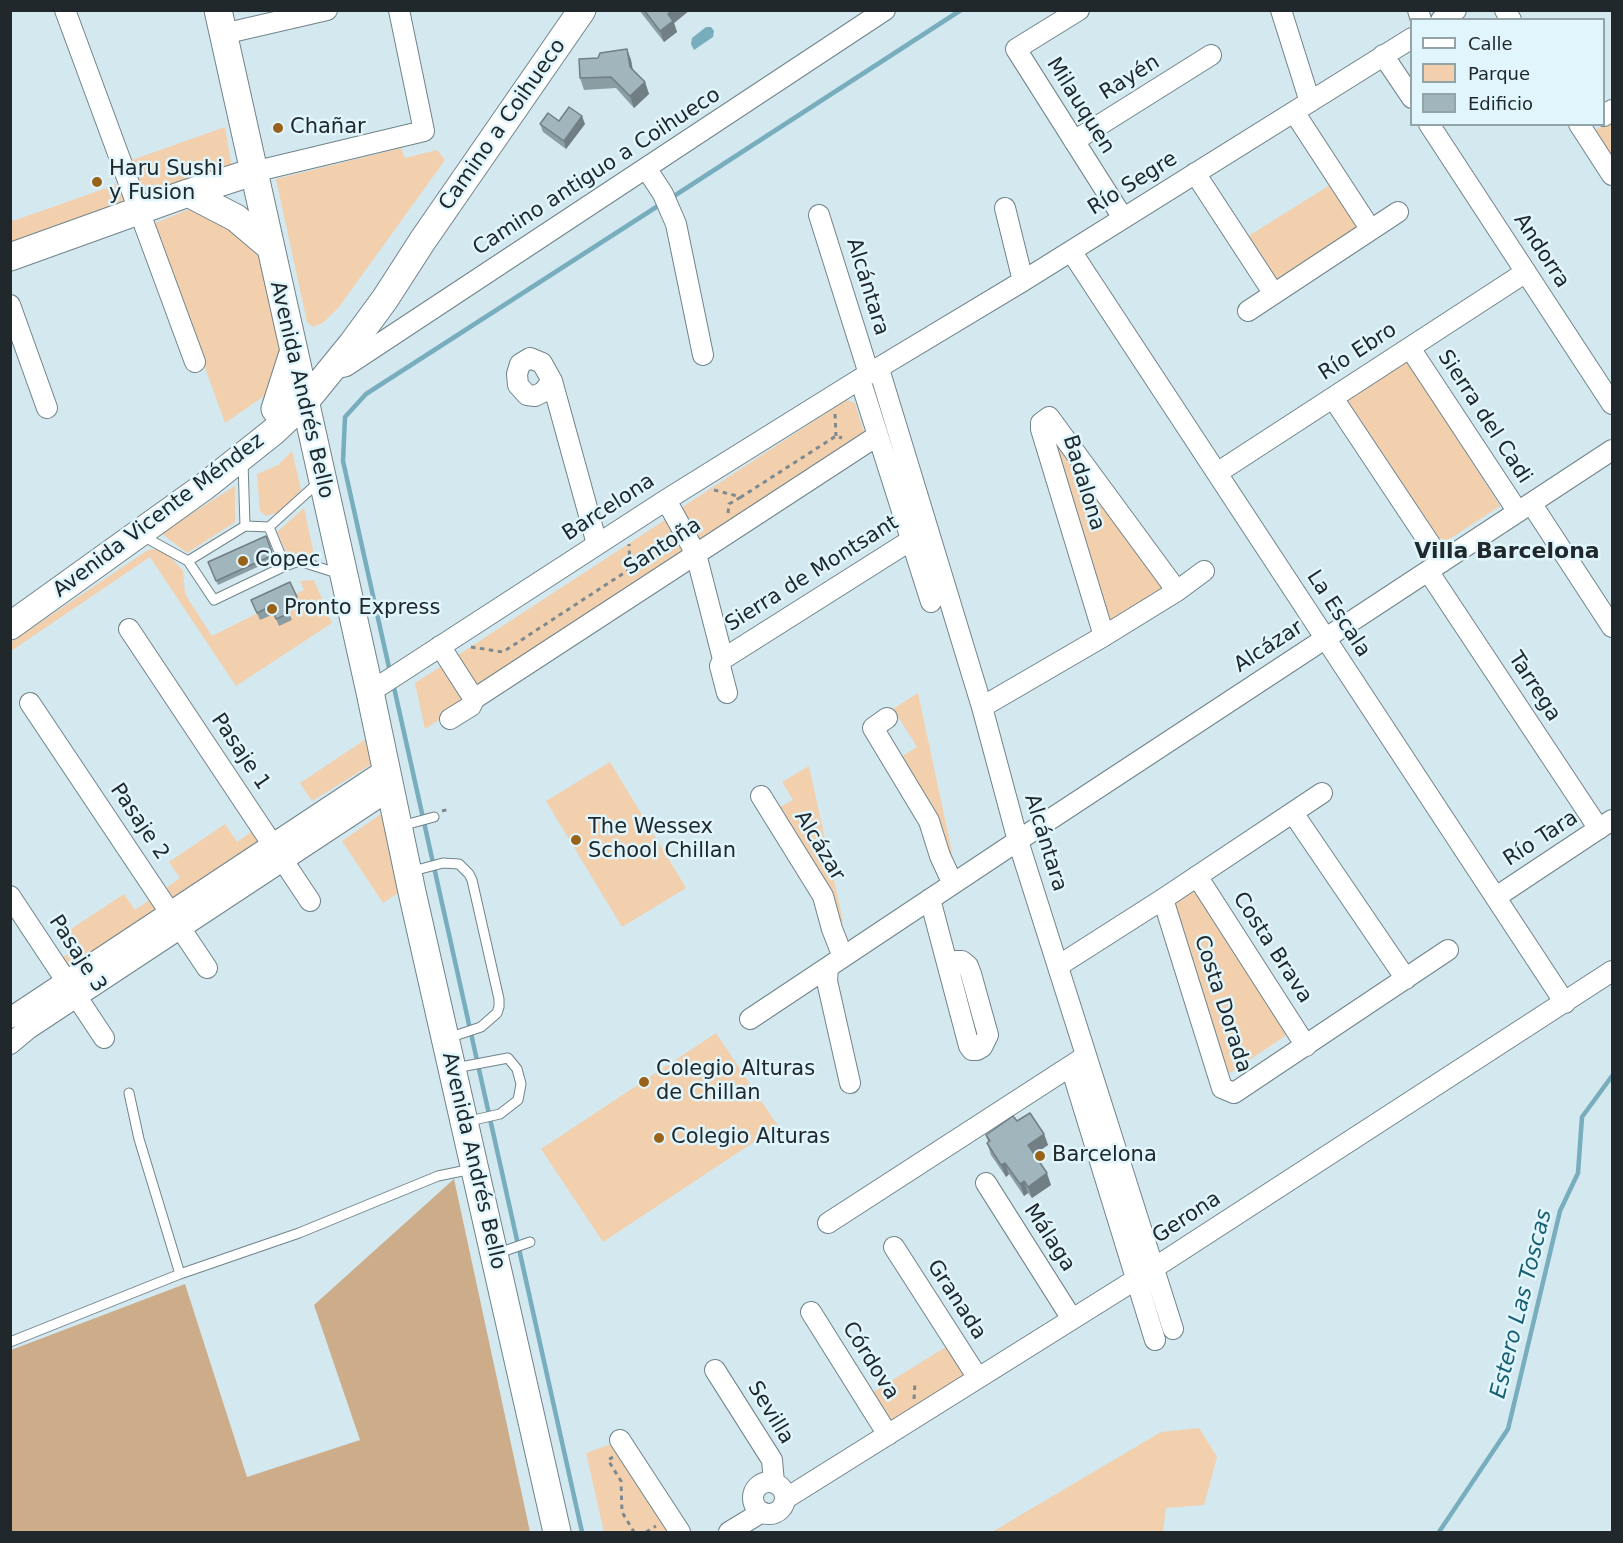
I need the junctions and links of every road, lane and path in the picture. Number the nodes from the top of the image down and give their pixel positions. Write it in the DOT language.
graph roads {
  1 [pos="65,10"];
  2 [pos="327,10"];
  3 [pos="399,10"];
  4 [pos="582,10"];
  5 [pos="885,10"];
  6 [pos="1079,10"];
  7 [pos="1281,10"];
  8 [pos="220,22"];
  9 [pos="1410,39"];
  10 [pos="1211,55"];
  11 [pos="1383,56"];
  12 [pos="1410,95"];
  13 [pos="1302,107"];
  14 [pos="1430,126"];
  15 [pos="1584,126"];
  16 [pos="1074,141"];
  17 [pos="646,168"];
  18 [pos="252,172"];
  19 [pos="1195,173"];
  20 [pos="1612,175"];
  21 [pos="188,193"];
  22 [pos="1005,208"];
  23 [pos="139,210"];
  24 [pos="1398,212"];
  25 [pos="819,215"];
  26 [pos="1123,218"];
  27 [pos="1371,230"];
  28 [pos="269,246"];
  29 [pos="1071,251"];
  30 [pos="10,257"];
  31 [pos="1526,272"];
  32 [pos="1023,281"];
  33 [pos="1274,294"];
  34 [pos="10,305"];
  35 [pos="1248,311"];
  36 [pos="1410,348"];
  37 [pos="293,352"];
  38 [pos="703,355"];
  39 [pos="329,361"];
  40 [pos="195,362"];
  41 [pos="869,374"];
  42 [pos="552,381"];
  43 [pos="302,394"];
  44 [pos="1333,398"];
  45 [pos="1612,404"];
  46 [pos="834,405"];
  47 [pos="47,408"];
  48 [pos="275,409"];
  49 [pos="311,432"];
  50 [pos="269,435"];
  51 [pos="836,436"];
  52 [pos="871,441"];
  53 [pos="1612,450"];
  54 [pos="243,457"];
  55 [pos="1217,473"];
  56 [pos="322,480"];
  57 [pos="707,488"];
  58 [pos="666,500"];
  59 [pos="1525,508"];
  60 [pos="244,526"];
  61 [pos="269,527"];
  62 [pos="139,534"];
  63 [pos="918,535"];
  64 [pos="629,539"];
  65 [pos="597,544"];
  66 [pos="696,554"];
  67 [pos="188,561"];
  68 [pos="285,566"];
  69 [pos="1435,567"];
  70 [pos="1204,571"];
  71 [pos="343,574"];
  72 [pos="1177,591"];
  73 [pos="931,602"];
  74 [pos="10,607"];
  75 [pos="10,626"];
  76 [pos="1612,627"];
  77 [pos="129,629"];
  78 [pos="1104,636"];
  79 [pos="1326,639"];
  80 [pos="440,646"];
  81 [pos="466,646"];
  82 [pos="723,659"];
  83 [pos="377,687"];
  84 [pos="727,693"];
  85 [pos="474,699"];
  86 [pos="30,703"];
  87 [pos="982,706"];
  88 [pos="887,718"];
  89 [pos="450,719"];
  90 [pos="388,779"];
  91 [pos="1322,793"];
  92 [pos="761,796"];
  93 [pos="1293,813"];
  94 [pos="434,817"];
  95 [pos="1606,825"];
  96 [pos="398,827"];
  97 [pos="1018,841"];
  98 [pos="278,853"];
  99 [pos="407,872"];
  100 [pos="1197,876"];
  101 [pos="953,884"];
  102 [pos="10,896"];
  103 [pos="1496,897"];
  104 [pos="930,899"];
  105 [pos="1162,899"];
  106 [pos="310,901"];
  107 [pos="175,920"];
  108 [pos="1448,950"];
  109 [pos="836,962"];
  110 [pos="948,966"];
  111 [pos="1058,966"];
  112 [pos="207,968"];
  113 [pos="1612,971"];
  114 [pos="1406,980"];
  115 [pos="72,989"];
  116 [pos="1565,1003"];
  117 [pos="10,1018"];
  118 [pos="750,1019"];
  119 [pos="454,1036"];
  120 [pos="104,1038"];
  121 [pos="10,1044"];
  122 [pos="1306,1046"];
  123 [pos="1079,1061"];
  124 [pos="461,1067"];
  125 [pos="849,1083"];
  126 [pos="129,1093"];
  127 [pos="471,1120"];
  128 [pos="474,1168"];
  129 [pos="986,1183"];
  130 [pos="828,1223"];
  131 [pos="530,1242"];
  132 [pos="894,1247"];
  133 [pos="494,1255"];
  134 [pos="1154,1268"];
  135 [pos="180,1274"];
  136 [pos="1136,1279"];
  137 [pos="811,1312"];
  138 [pos="1072,1319"];
  139 [pos="1173,1329"];
  140 [pos="1155,1340"];
  141 [pos="10,1342"];
  142 [pos="715,1370"];
  143 [pos="978,1378"];
  144 [pos="915,1381"];
  145 [pos="914,1401"];
  146 [pos="888,1435"];
  147 [pos="623,1444"];
  148 [pos="780,1491"];
  149 [pos="762,1512"];
  150 [pos="556,1533"];
  151 [pos="634,1533"];
  152 [pos="680,1533"];
  153 [pos="729,1533"];
  1 -- 23 [label="street"];
  2 -- 8 [label="street"];
  3 -- 18 [label="street"];
  4 -- 39 [label="main road, Camino a Coihueco"];
  5 -- 17 [label="street, Camino antiguo a Coihueco"];
  6 -- 16 [label="street, Milauquen"];
  7 -- 13 [label="street"];
  8 -- 18 [label="main road, Avenida Andrés Bello"];
  9 -- 11 [label="street, Río Segre"];
  10 -- 16 [label="street, Rayén"];
  11 -- 12 [label="street"];
  11 -- 13 [label="street, Río Segre"];
  13 -- 19 [label="street, Río Segre"];
  13 -- 27 [label="street"];
  14 -- 31 [label="street, Andorra"];
  15 -- 20 [label="street"];
  16 -- 26 [label="street, Milauquen"];
  17 -- 38 [label="street"];
  17 -- 39 [label="street, Camino antiguo a Coihueco"];
  18 -- 21 [label="main road"];
  18 -- 28 [label="main road, Avenida Andrés Bello"];
  19 -- 26 [label="street, Río Segre"];
  19 -- 33 [label="street"];
  21 -- 23 [label="main road"];
  21 -- 28 [label="main road"];
  22 -- 32 [label="street"];
  23 -- 30 [label="main road"];
  23 -- 40 [label="street"];
  24 -- 27 [label="street"];
  25 -- 41 [label="street, Alcántara"];
  26 -- 29 [label="street, Río Segre"];
  27 -- 33 [label="street"];
  28 -- 37 [label="main road, Avenida Andrés Bello"];
  29 -- 32 [label="street, Río Segre"];
  29 -- 55 [label="street, La Escala"];
  31 -- 36 [label="street, Río Ebro"];
  31 -- 45 [label="street, Andorra"];
  32 -- 41 [label="street, Río Segre"];
  33 -- 35 [label="street"];
  34 -- 47 [label="street"];
  36 -- 44 [label="street, Río Ebro"];
  36 -- 59 [label="street, Sierra del Cadi"];
  37 -- 39 [label="main road"];
  37 -- 43 [label="main road, Avenida Andrés Bello"];
  37 -- 48 [label="main road"];
  39 -- 43 [label="main road, Camino a Coihueco"];
  41 -- 52 [label="street, Alcántara"];
  41 -- 58 [label="street, Barcelona"];
  41 -- 63 [label="street, Alcántara"];
  42 -- 65 [label="street"];
  43 -- 48 [label="main road, Avenida Vicente Méndez"];
  43 -- 49 [label="main road, Avenida Andrés Bello"];
  43 -- 50 [label="main road, Avenida Vicente Méndez"];
  44 -- 55 [label="street, Río Ebro"];
  44 -- 69 [label="street, Tarrega"];
  46 -- 51 [label="path"];
  48 -- 74 [label="main road, Avenida Vicente Méndez"];
  49 -- 50 [label="main road"];
  49 -- 56 [label="main road, Avenida Andrés Bello"];
  50 -- 54 [label="main road, Avenida Vicente Méndez"];
  51 -- 52 [label="path"];
  51 -- 57 [label="path"];
  52 -- 63 [label="street, Alcántara"];
  52 -- 66 [label="street, Santoña"];
  53 -- 59 [label="street, Alcázar"];
  54 -- 60 [label="lane"];
  54 -- 62 [label="main road, Avenida Vicente Méndez"];
  55 -- 79 [label="street, La Escala"];
  56 -- 61 [label="lane"];
  56 -- 71 [label="main road, Avenida Andrés Bello"];
  58 -- 65 [label="street, Barcelona"];
  58 -- 66 [label="street, Sierra de Montsant"];
  59 -- 69 [label="street, Alcázar"];
  59 -- 76 [label="street, Sierra del Cadi"];
  60 -- 61 [label="lane"];
  60 -- 67 [label="lane"];
  61 -- 68 [label="lane"];
  62 -- 67 [label="lane"];
  62 -- 75 [label="main road, Avenida Vicente Méndez"];
  63 -- 73 [label="street, Alcántara"];
  63 -- 82 [label="street, Sierra de Montsant"];
  63 -- 87 [label="street, Alcántara"];
  64 -- 81 [label="path"];
  65 -- 80 [label="street, Barcelona"];
  66 -- 82 [label="street, Sierra de Montsant"];
  66 -- 85 [label="street, Santoña"];
  67 -- 68 [label="lane"];
  68 -- 71 [label="lane"];
  69 -- 79 [label="street, Alcázar"];
  69 -- 95 [label="street, Tarrega"];
  70 -- 72 [label="street"];
  71 -- 83 [label="main road, Avenida Andrés Bello"];
  72 -- 78 [label="street"];
  72 -- 78 [label="street, Badalona"];
  77 -- 98 [label="street, Pasaje 1"];
  78 -- 87 [label="street"];
  79 -- 97 [label="street, Alcázar"];
  79 -- 103 [label="street, La Escala"];
  80 -- 83 [label="street, Barcelona"];
  80 -- 85 [label="street"];
  82 -- 84 [label="street, Sierra de Montsant"];
  83 -- 90 [label="main road, Avenida Andrés Bello"];
  85 -- 89 [label="street, Santoña"];
  86 -- 107 [label="street, Pasaje 2"];
  87 -- 97 [label="street, Alcántara"];
  88 -- 101 [label="street"];
  90 -- 96 [label="main road, Avenida Andrés Bello"];
  90 -- 98 [label="street"];
  91 -- 93 [label="street"];
  92 -- 109 [label="street, Alcázar"];
  93 -- 100 [label="street"];
  93 -- 114 [label="street"];
  94 -- 96 [label="lane"];
  95 -- 103 [label="street, Río Tara"];
  96 -- 99 [label="main road, Avenida Andrés Bello"];
  97 -- 101 [label="street, Alcázar"];
  97 -- 111 [label="street, Alcántara"];
  98 -- 106 [label="street, Pasaje 1"];
  98 -- 107 [label="street"];
  99 -- 119 [label="main road, Avenida Andrés Bello"];
  99 -- 119 [label="lane"];
  100 -- 105 [label="street"];
  100 -- 122 [label="street, Costa Brava"];
  101 -- 104 [label="street, Alcázar"];
  102 -- 115 [label="street, Pasaje 3"];
  103 -- 116 [label="street, La Escala"];
  104 -- 109 [label="street, Alcázar"];
  104 -- 110 [label="street"];
  105 -- 111 [label="street"];
  105 -- 122 [label="street, Costa Dorada"];
  107 -- 112 [label="street, Pasaje 2"];
  107 -- 115 [label="street"];
  108 -- 114 [label="street, Costa Dorada"];
  109 -- 118 [label="street, Alcázar"];
  109 -- 125 [label="street, Alcázar"];
  111 -- 123 [label="street, Alcántara"];
  113 -- 116 [label="street, Gerona"];
  114 -- 122 [label="street, Costa Dorada"];
  115 -- 117 [label="street"];
  115 -- 120 [label="street, Pasaje 3"];
  115 -- 121 [label="street"];
  116 -- 134 [label="street, Gerona"];
  119 -- 124 [label="main road, Avenida Andrés Bello"];
  123 -- 130 [label="street"];
  123 -- 134 [label="street, Alcántara"];
  123 -- 136 [label="street, Alcántara"];
  124 -- 127 [label="main road, Avenida Andrés Bello"];
  124 -- 127 [label="lane"];
  126 -- 135 [label="lane"];
  127 -- 128 [label="main road, Avenida Andrés Bello"];
  128 -- 133 [label="main road, Avenida Andrés Bello"];
  128 -- 135 [label="lane"];
  129 -- 138 [label="street, Málaga"];
  131 -- 133 [label="lane"];
  132 -- 143 [label="street, Granada"];
  133 -- 150 [label="main road, Avenida Andrés Bello"];
  134 -- 136 [label="street, Gerona"];
  134 -- 139 [label="street, Alcántara"];
  135 -- 141 [label="lane"];
  136 -- 138 [label="street, Gerona"];
  136 -- 140 [label="street, Alcántara"];
  137 -- 146 [label="street, Córdova"];
  138 -- 143 [label="street, Gerona"];
  142 -- 148 [label="street, Sevilla"];
  143 -- 146 [label="street, Gerona"];
  144 -- 145 [label="path"];
  146 -- 148 [label="street, Gerona"];
  147 -- 151 [label="path"];
  147 -- 152 [label="street"];
  148 -- 149 [label="street, Gerona"];
  148 -- 149 [label="street, Gerona"];
  149 -- 153 [label="street, Gerona"];
}
